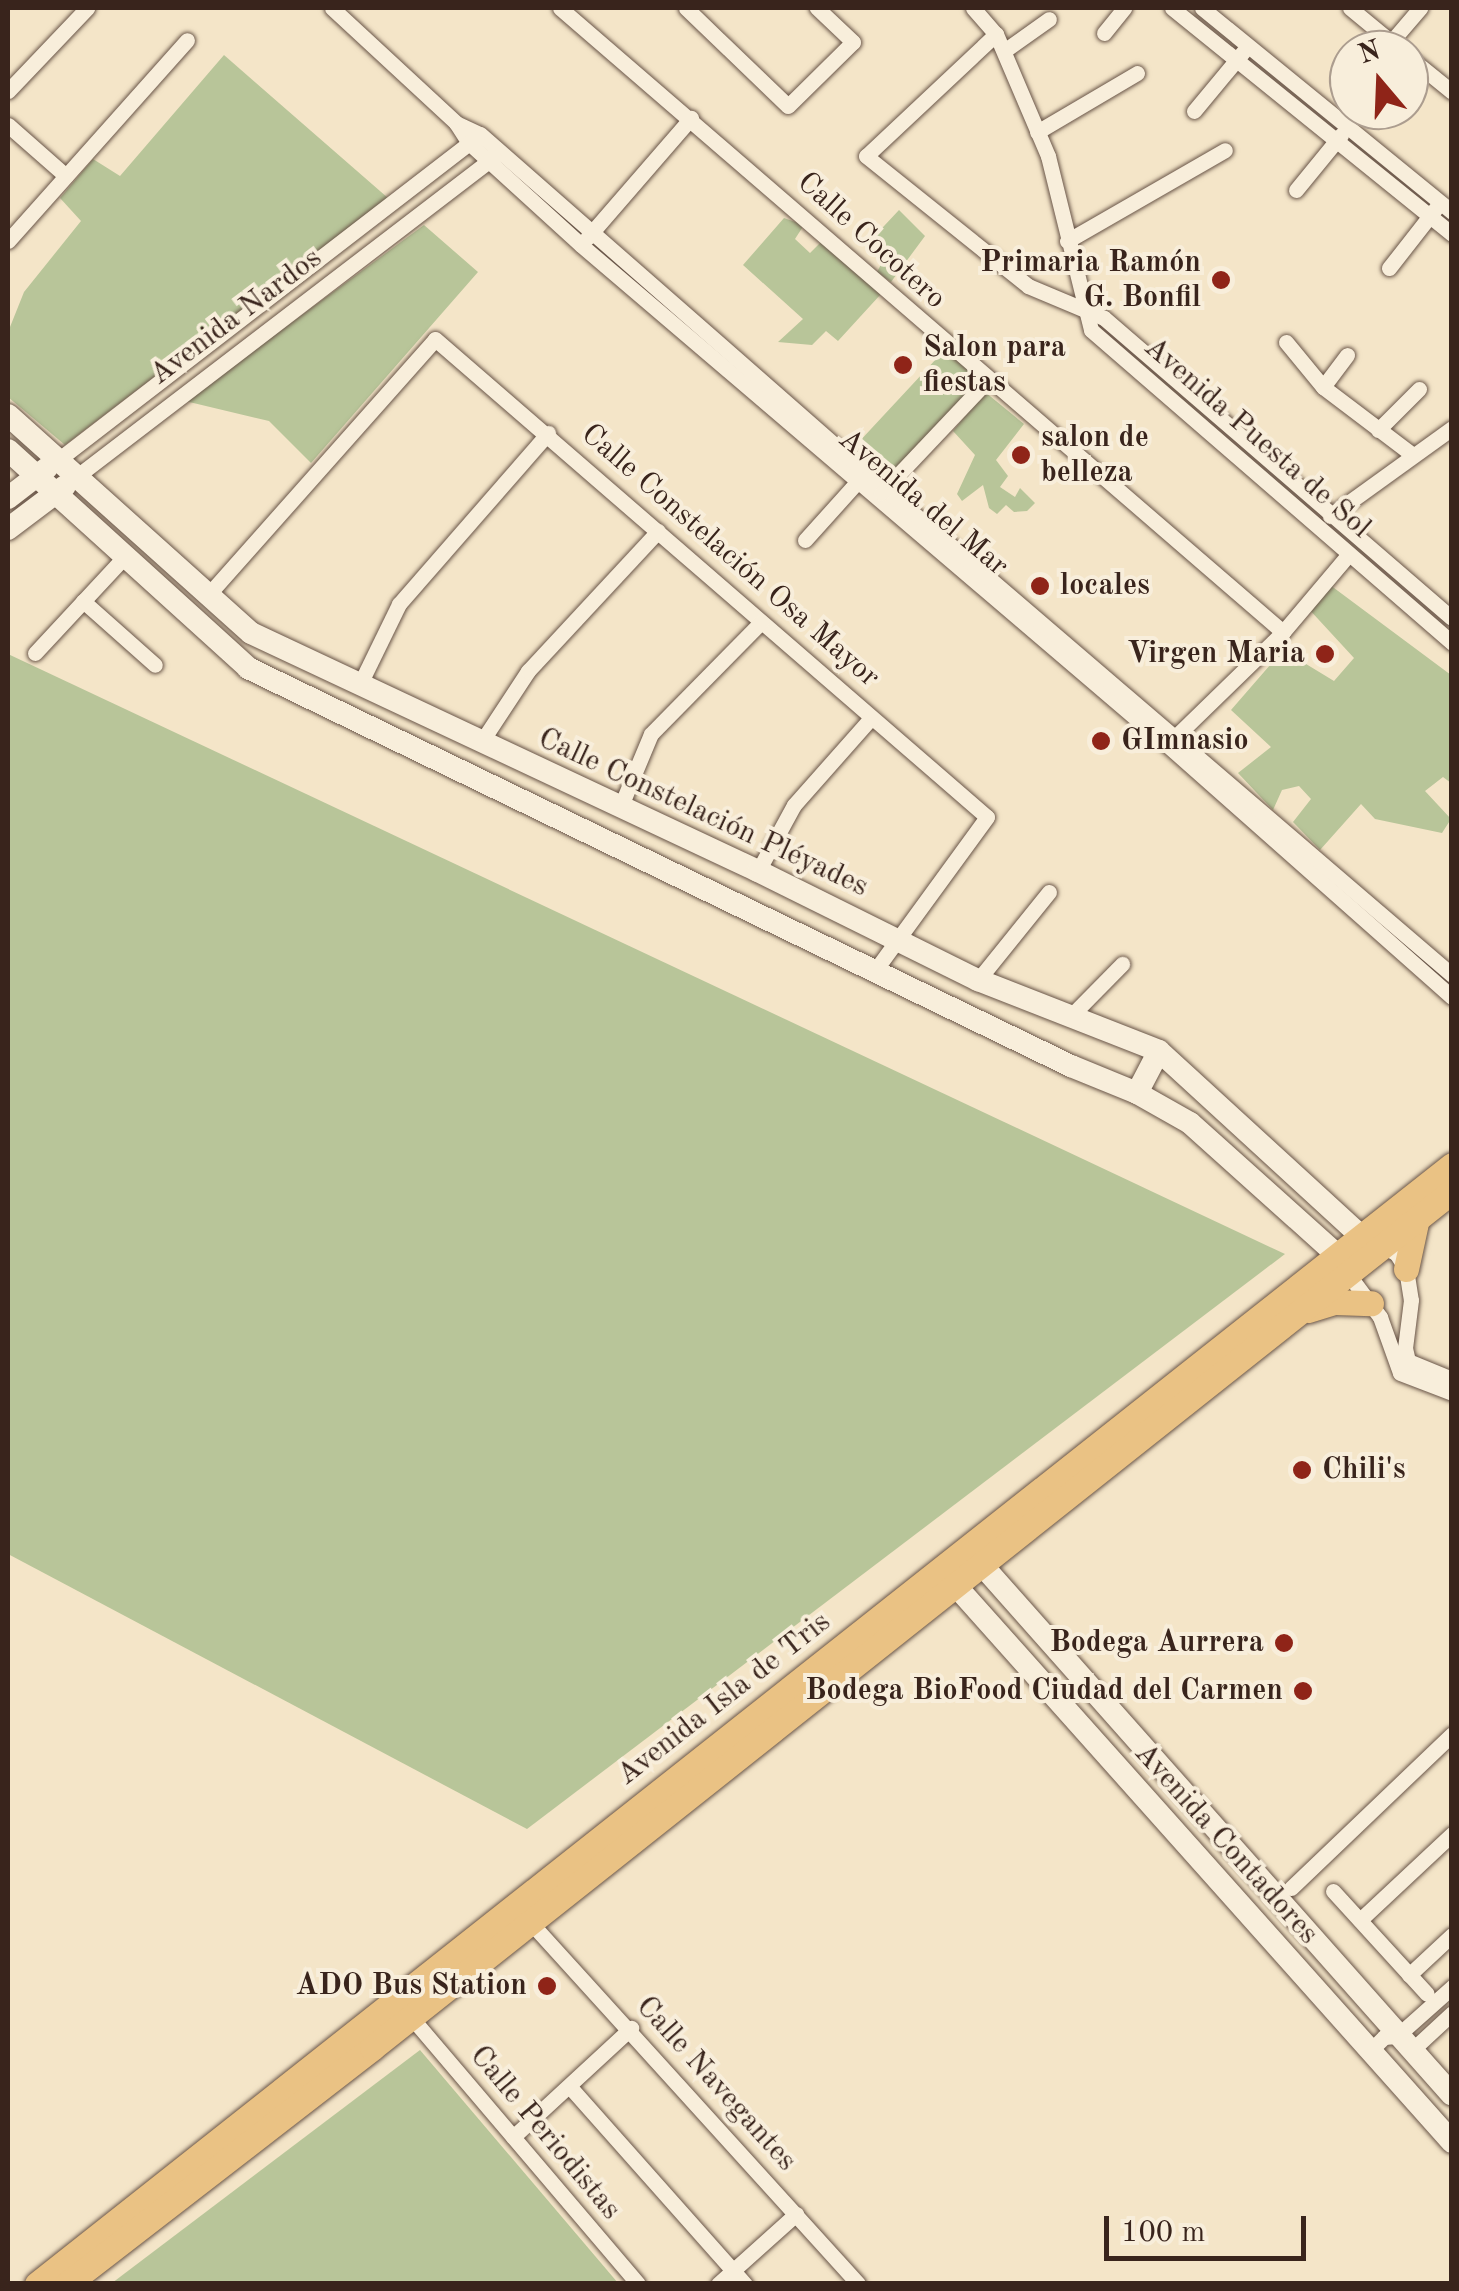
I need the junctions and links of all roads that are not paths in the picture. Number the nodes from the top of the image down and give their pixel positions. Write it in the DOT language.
graph roads {
  1 [pos="87,8"];
  2 [pos="332,8"];
  3 [pos="560,8"];
  4 [pos="686,8"];
  5 [pos="817,8"];
  6 [pos="973,8"];
  7 [pos="1124,8"];
  8 [pos="1172,8"];
  9 [pos="1202,8"];
  10 [pos="1350,8"];
  11 [pos="1420,8"];
  12 [pos="1050,19"];
  13 [pos="1377,30"];
  14 [pos="1406,30"];
  15 [pos="1104,33"];
  16 [pos="996,34"];
  17 [pos="187,40"];
  18 [pos="1248,45"];
  19 [pos="1004,51"];
  20 [pos="1237,60"];
  21 [pos="1429,73"];
  22 [pos="1137,74"];
  23 [pos="8,90"];
  24 [pos="1452,92"];
  25 [pos="1194,110"];
  26 [pos="1329,111"];
  27 [pos="691,118"];
  28 [pos="8,126"];
  29 [pos="1344,130"];
  30 [pos="1352,130"];
  31 [pos="1038,132"];
  32 [pos="475,139"];
  33 [pos="1336,141"];
  34 [pos="1225,150"];
  35 [pos="495,156"];
  36 [pos="66,176"];
  37 [pos="1296,190"];
  38 [pos="1446,207"];
  39 [pos="1430,217"];
  40 [pos="1452,234"];
  41 [pos="586,239"];
  42 [pos="8,241"];
  43 [pos="1067,241"];
  44 [pos="1388,268"];
  45 [pos="1083,308"];
  46 [pos="1286,342"];
  47 [pos="1347,355"];
  48 [pos="1160,366"];
  49 [pos="1148,379"];
  50 [pos="987,381"];
  51 [pos="1323,387"];
  52 [pos="1419,389"];
  53 [pos="8,415"];
  54 [pos="1452,428"];
  55 [pos="1378,430"];
  56 [pos="548,432"];
  57 [pos="1240,435"];
  58 [pos="1228,449"];
  59 [pos="8,450"];
  60 [pos="1413,456"];
  61 [pos="58,460"];
  62 [pos="36,476"];
  63 [pos="76,476"];
  64 [pos="861,478"];
  65 [pos="56,494"];
  66 [pos="879,494"];
  67 [pos="1309,495"];
  68 [pos="8,498"];
  69 [pos="1296,509"];
  70 [pos="1330,516"];
  71 [pos="8,529"];
  72 [pos="658,531"];
  73 [pos="806,540"];
  74 [pos="1348,555"];
  75 [pos="124,556"];
  76 [pos="950,562"];
  77 [pos="936,577"];
  78 [pos="208,595"];
  79 [pos="83,601"];
  80 [pos="1452,618"];
  81 [pos="761,622"];
  82 [pos="1282,632"];
  83 [pos="252,633"];
  84 [pos="1452,644"];
  85 [pos="34,653"];
  86 [pos="234,655"];
  87 [pos="155,665"];
  88 [pos="360,684"];
  89 [pos="872,718"];
  90 [pos="1172,740"];
  91 [pos="482,741"];
  92 [pos="620,808"];
  93 [pos="758,871"];
  94 [pos="1049,892"];
  95 [pos="896,939"];
  96 [pos="1122,964"];
  97 [pos="874,972"];
  98 [pos="1452,975"];
  99 [pos="978,980"];
  100 [pos="1452,997"];
  101 [pos="1076,1021"];
  102 [pos="1159,1051"];
  103 [pos="1070,1066"];
  104 [pos="1137,1093"];
  105 [pos="1452,1165"];
  106 [pos="1452,1191"];
  107 [pos="1417,1218"];
  108 [pos="1371,1241"];
  109 [pos="1342,1264"];
  110 [pos="1406,1269"];
  111 [pos="1372,1303"];
  112 [pos="1303,1312"];
  113 [pos="1451,1378"];
  114 [pos="1452,1393"];
  115 [pos="982,1565"];
  116 [pos="956,1586"];
  117 [pos="1452,1734"];
  118 [pos="1452,1834"];
  119 [pos="1291,1888"];
  120 [pos="1333,1891"];
  121 [pos="1360,1920"];
  122 [pos="530,1923"];
  123 [pos="1452,1935"];
  124 [pos="1409,1975"];
  125 [pos="1452,1988"];
  126 [pos="1427,1994"];
  127 [pos="1452,2014"];
  128 [pos="411,2017"];
  129 [pos="631,2028"];
  130 [pos="1404,2044"];
  131 [pos="1370,2051"];
  132 [pos="570,2087"];
  133 [pos="1452,2095"];
  134 [pos="513,2137"];
  135 [pos="1452,2142"];
  136 [pos="796,2214"];
  137 [pos="89,2265"];
  138 [pos="733,2270"];
  139 [pos="52,2283"];
  140 [pos="638,2284"];
  141 [pos="718,2284"];
  142 [pos="745,2284"];
  143 [pos="858,2284"];
  1 -- 23 [label="street"];
  2 -- 32 [label="street, Avenida del Mar"];
  3 -- 27 [label="street, Calle Cocotero"];
  4 -- 5 [label="street"];
  6 -- 16 [label="street"];
  7 -- 15 [label="street"];
  8 -- 20 [label="street"];
  9 -- 18 [label="street"];
  10 -- 13 [label="street"];
  11 -- 14 [label="street"];
  12 -- 19 [label="street"];
  16 -- 19 [label="street"];
  16 -- 45 [label="street"];
  17 -- 36 [label="street"];
  18 -- 20 [label="street"];
  18 -- 26 [label="street"];
  19 -- 31 [label="street"];
  20 -- 25 [label="street"];
  20 -- 33 [label="street"];
  21 -- 24 [label="street"];
  22 -- 31 [label="street"];
  27 -- 41 [label="street"];
  27 -- 50 [label="street, Calle Cocotero"];
  28 -- 36 [label="street"];
  29 -- 33 [label="street"];
  30 -- 38 [label="street"];
  31 -- 43 [label="street"];
  32 -- 35 [label="street, Avenida del Mar"];
  32 -- 61 [label="street, Avenida Nardos"];
  33 -- 37 [label="street"];
  33 -- 39 [label="street"];
  34 -- 43 [label="street"];
  35 -- 41 [label="street, Avenida del Mar"];
  35 -- 63 [label="street, Avenida Nardos"];
  36 -- 42 [label="street"];
  38 -- 39 [label="street"];
  39 -- 40 [label="street"];
  39 -- 44 [label="street"];
  41 -- 64 [label="street, Avenida del Mar"];
  43 -- 45 [label="street"];
  45 -- 48 [label="street, Avenida Puesta de Sol"];
  45 -- 49 [label="street, Avenida Puesta de Sol"];
  46 -- 51 [label="street"];
  47 -- 51 [label="street"];
  48 -- 49 [label="street"];
  48 -- 57 [label="street, Avenida Puesta de Sol"];
  49 -- 58 [label="street, Avenida Puesta de Sol"];
  50 -- 66 [label="street"];
  50 -- 82 [label="street, Calle Cocotero"];
  51 -- 55 [label="street"];
  52 -- 55 [label="street"];
  53 -- 61 [label="main road, Calle Constelación Pléyades"];
  54 -- 60 [label="street"];
  55 -- 60 [label="street"];
  56 -- 72 [label="street, Calle Constelación Osa Mayor"];
  56 -- 78 [label="street, Calle Constelación Osa Mayor"];
  56 -- 88 [label="street"];
  57 -- 58 [label="street"];
  57 -- 67 [label="street, Avenida Puesta de Sol"];
  58 -- 69 [label="street, Avenida Puesta de Sol"];
  59 -- 62 [label="main road"];
  60 -- 70 [label="street"];
  61 -- 62 [label="main road, Avenida Nardos"];
  61 -- 63 [label="main road, Calle Constelación Pléyades"];
  62 -- 65 [label="main road"];
  62 -- 68 [label="main road, Avenida Nardos"];
  63 -- 65 [label="main road, Avenida Nardos"];
  63 -- 78 [label="main road, Calle Constelación Pléyades"];
  64 -- 66 [label="street, Avenida del Mar"];
  64 -- 73 [label="street"];
  65 -- 71 [label="main road, Avenida Nardos"];
  65 -- 75 [label="main road"];
  66 -- 76 [label="street, Avenida del Mar"];
  66 -- 90 [label="street, Avenida del Mar"];
  67 -- 69 [label="street"];
  67 -- 70 [label="street, Avenida Puesta de Sol"];
  69 -- 74 [label="street, Avenida Puesta de Sol"];
  70 -- 80 [label="street, Avenida Puesta de Sol"];
  72 -- 81 [label="street, Calle Constelación Osa Mayor"];
  72 -- 91 [label="street"];
  74 -- 82 [label="street"];
  74 -- 84 [label="street, Avenida Puesta de Sol"];
  75 -- 79 [label="street"];
  75 -- 86 [label="main road"];
  76 -- 77 [label="street"];
  76 -- 90 [label="street, Avenida del Mar"];
  78 -- 83 [label="main road, Calle Constelación Pléyades"];
  79 -- 85 [label="street"];
  79 -- 87 [label="street"];
  81 -- 89 [label="street, Calle Constelación Osa Mayor"];
  81 -- 92 [label="street"];
  82 -- 90 [label="street"];
  83 -- 86 [label="main road"];
  83 -- 88 [label="main road, Calle Constelación Pléyades"];
  86 -- 97 [label="main road"];
  88 -- 91 [label="main road, Calle Constelación Pléyades"];
  89 -- 93 [label="street"];
  89 -- 95 [label="street, Calle Constelación Osa Mayor"];
  90 -- 98 [label="street, Avenida del Mar"];
  90 -- 100 [label="street, Avenida del Mar"];
  91 -- 92 [label="main road, Calle Constelación Pléyades"];
  92 -- 93 [label="main road, Calle Constelación Pléyades"];
  93 -- 95 [label="main road, Calle Constelación Pléyades"];
  94 -- 99 [label="street"];
  95 -- 97 [label="street"];
  95 -- 99 [label="main road, Calle Constelación Pléyades"];
  96 -- 101 [label="street"];
  97 -- 103 [label="main road"];
  99 -- 101 [label="main road, Calle Constelación Pléyades"];
  101 -- 102 [label="main road, Calle Constelación Pléyades"];
  101 -- 103 [label="main road"];
  102 -- 104 [label="main road"];
  102 -- 108 [label="main road, Calle Constelación Pléyades"];
  103 -- 104 [label="main road"];
  104 -- 109 [label="main road"];
  105 -- 108 [label="main road, Avenida Isla de Tris"];
  106 -- 107 [label="main road, Avenida Isla de Tris"];
  107 -- 108 [label="main road, Avenida Isla de Tris"];
  107 -- 110 [label="main road"];
  108 -- 109 [label="main road, Avenida Isla de Tris"];
  108 -- 110 [label="street"];
  109 -- 111 [label="street"];
  109 -- 112 [label="main road, Avenida Isla de Tris"];
  109 -- 137 [label="main road, Avenida Isla de Tris"];
  110 -- 113 [label="street"];
  111 -- 112 [label="main road"];
  111 -- 114 [label="street"];
  112 -- 115 [label="main road, Avenida Isla de Tris"];
  115 -- 116 [label="main road, Avenida Isla de Tris"];
  115 -- 130 [label="main road, Avenida Contadores"];
  116 -- 122 [label="main road, Avenida Isla de Tris"];
  116 -- 131 [label="main road, Avenida Contadores"];
  117 -- 119 [label="street"];
  118 -- 121 [label="street"];
  120 -- 121 [label="street"];
  121 -- 124 [label="street"];
  122 -- 128 [label="main road, Avenida Isla de Tris"];
  122 -- 129 [label="street, Calle Navegantes"];
  123 -- 124 [label="street"];
  124 -- 126 [label="street"];
  125 -- 130 [label="street"];
  127 -- 130 [label="street"];
  128 -- 134 [label="street, Calle Periodistas"];
  128 -- 137 [label="main road, Avenida Isla de Tris"];
  129 -- 132 [label="street"];
  129 -- 136 [label="street, Calle Navegantes"];
  130 -- 131 [label="street"];
  130 -- 133 [label="main road, Avenida Contadores"];
  131 -- 135 [label="main road, Avenida Contadores"];
  132 -- 134 [label="street"];
  132 -- 138 [label="street"];
  134 -- 140 [label="street, Calle Periodistas"];
  136 -- 138 [label="street"];
  136 -- 143 [label="street, Calle Navegantes"];
  137 -- 139 [label="main road, Avenida Isla de Tris"];
  138 -- 141 [label="street"];
  138 -- 142 [label="street"];
}
